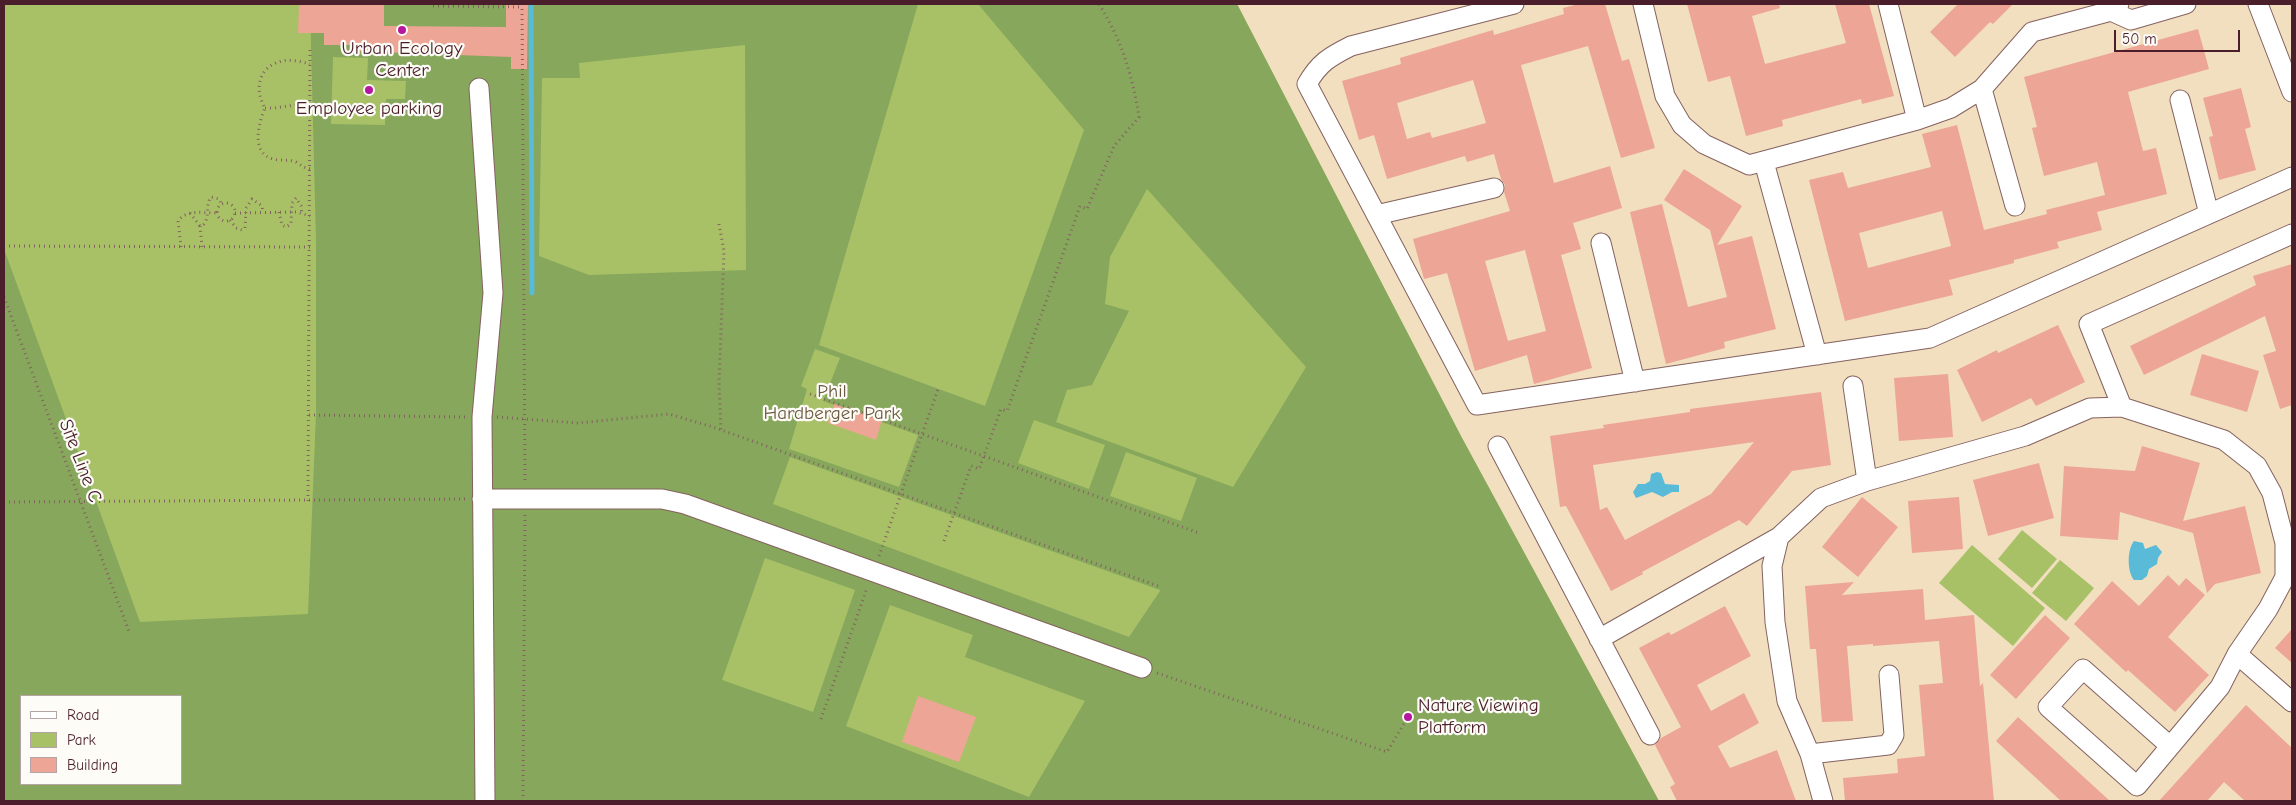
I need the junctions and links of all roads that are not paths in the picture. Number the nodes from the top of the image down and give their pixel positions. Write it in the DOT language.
graph roads {
  1 [pos="1514,4"];
  2 [pos="1643,4"];
  3 [pos="1888,4"];
  4 [pos="2186,4"];
  5 [pos="2258,4"];
  6 [pos="2115,7"];
  7 [pos="2158,8"];
  8 [pos="479,88"];
  9 [pos="1982,89"];
  10 [pos="2292,92"];
  11 [pos="2180,100"];
  12 [pos="1917,120"];
  13 [pos="1764,162"];
  14 [pos="2287,180"];
  15 [pos="1494,188"];
  16 [pos="2014,206"];
  17 [pos="2208,214"];
  18 [pos="1376,215"];
  19 [pos="2292,234"];
  20 [pos="1601,243"];
  21 [pos="1818,355"];
  22 [pos="1635,382"];
  23 [pos="1853,386"];
  24 [pos="2122,407"];
  25 [pos="1498,446"];
  26 [pos="1866,481"];
  27 [pos="482,499"];
  28 [pos="1778,536"];
  29 [pos="1599,639"];
  30 [pos="2236,654"];
  31 [pos="1142,668"];
  32 [pos="1889,675"];
  33 [pos="2292,702"];
  34 [pos="1650,734"];
  35 [pos="2170,746"];
  36 [pos="1810,754"];
  37 [pos="485,801"];
  38 [pos="1823,801"];
  1 -- 18 [label="street"];
  2 -- 13 [label="street"];
  3 -- 12 [label="street"];
  4 -- 7 [label="street"];
  5 -- 10 [label="street"];
  6 -- 7 [label="street"];
  6 -- 9 [label="street"];
  8 -- 27 [label="street"];
  9 -- 12 [label="street"];
  9 -- 16 [label="street"];
  11 -- 17 [label="street"];
  12 -- 13 [label="street"];
  13 -- 21 [label="street"];
  14 -- 17 [label="street"];
  15 -- 18 [label="street"];
  17 -- 21 [label="street"];
  18 -- 22 [label="street"];
  19 -- 24 [label="street"];
  20 -- 22 [label="street"];
  21 -- 22 [label="street"];
  23 -- 26 [label="street"];
  24 -- 26 [label="street"];
  24 -- 30 [label="street"];
  25 -- 29 [label="street"];
  26 -- 28 [label="street"];
  27 -- 31 [label="street"];
  27 -- 37 [label="street"];
  28 -- 29 [label="street"];
  28 -- 36 [label="street"];
  29 -- 34 [label="street"];
  30 -- 33 [label="street"];
  30 -- 35 [label="street"];
  32 -- 36 [label="street"];
  35 -- 35 [label="street"];
  36 -- 38 [label="street"];
}
